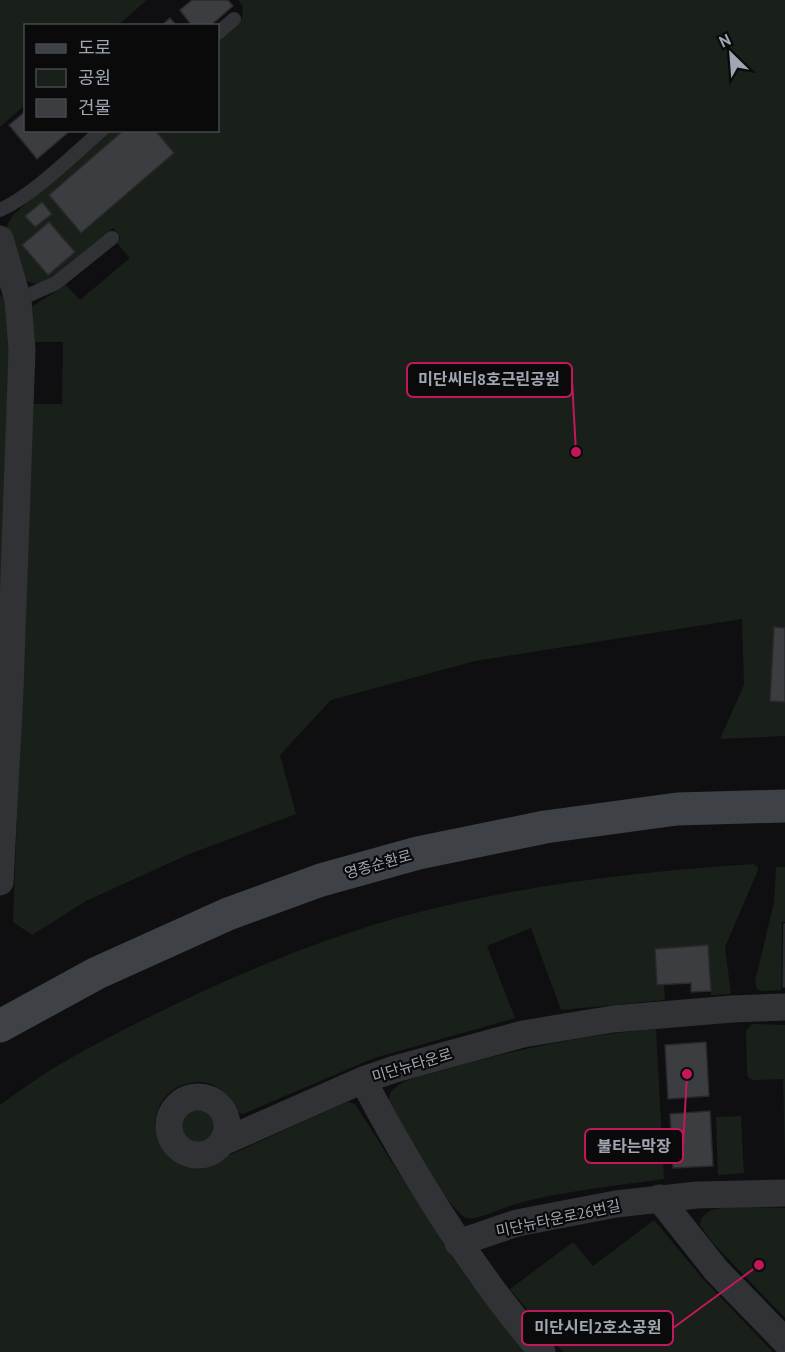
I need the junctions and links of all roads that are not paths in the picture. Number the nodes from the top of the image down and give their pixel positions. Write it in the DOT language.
graph roads {
  1 [pos="234,19"];
  2 [pos="219,32"];
  3 [pos="100,132"];
  4 [pos="0,210"];
  5 [pos="112,238"];
  6 [pos="0,239"];
  7 [pos="5,273"];
  8 [pos="18,300"];
  9 [pos="785,806"];
  10 [pos="0,882"];
  11 [pos="785,1007"];
  12 [pos="0,1026"];
  13 [pos="363,1080"];
  14 [pos="223,1142"];
  15 [pos="785,1193"];
  16 [pos="659,1198"];
  17 [pos="458,1243"];
  18 [pos="785,1341"];
  19 [pos="542,1352"];
  1 -- 2 [label="lane"];
  3 -- 4 [label="lane"];
  5 -- 8 [label="lane"];
  6 -- 7 [label="street"];
  7 -- 8 [label="street"];
  8 -- 10 [label="street"];
  9 -- 12 [label="main road, 영종순환로"];
  11 -- 13 [label="street, 미단뉴타운로"];
  13 -- 14 [label="street"];
  13 -- 17 [label="street, 미단뉴타운로"];
  15 -- 16 [label="street, 미단뉴타운로26번길"];
  16 -- 17 [label="street, 미단뉴타운로26번길"];
  16 -- 18 [label="street"];
  17 -- 19 [label="street, 미단뉴타운로"];
}
